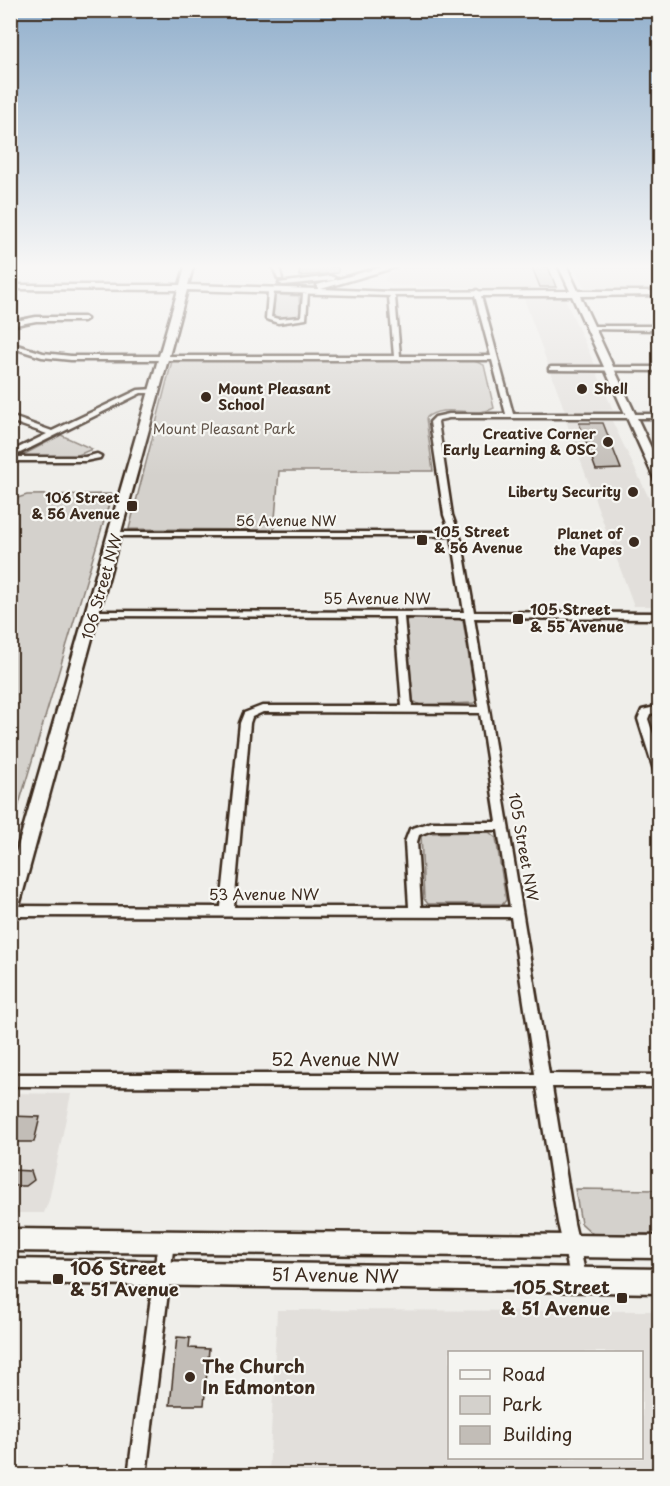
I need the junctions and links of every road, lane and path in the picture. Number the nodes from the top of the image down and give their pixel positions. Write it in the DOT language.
graph roads {
  1 [pos="170,336"];
  2 [pos="395,336"];
  3 [pos="488,336"];
  4 [pos="594,336"];
  5 [pos="10,345"];
  6 [pos="164,358"];
  7 [pos="397,358"];
  8 [pos="494,358"];
  9 [pos="551,369"];
  10 [pos="609,369"];
  11 [pos="660,369"];
  12 [pos="155,391"];
  13 [pos="510,416"];
  14 [pos="630,416"];
  15 [pos="660,416"];
  16 [pos="10,418"];
  17 [pos="53,434"];
  18 [pos="97,456"];
  19 [pos="10,457"];
  20 [pos="660,480"];
  21 [pos="117,534"];
  22 [pos="456,534"];
  23 [pos="94,613"];
  24 [pos="399,614"];
  25 [pos="470,615"];
  26 [pos="660,616"];
  27 [pos="660,709"];
  28 [pos="407,710"];
  29 [pos="484,710"];
  30 [pos="660,773"];
  31 [pos="502,826"];
  32 [pos="10,906"];
  33 [pos="10,911"];
  34 [pos="415,911"];
  35 [pos="227,912"];
  36 [pos="517,912"];
  37 [pos="10,1080"];
  38 [pos="543,1080"];
  39 [pos="660,1081"];
  40 [pos="10,1240"];
  41 [pos="166,1242"];
  42 [pos="573,1246"];
  43 [pos="660,1247"];
  44 [pos="10,1271"];
  45 [pos="161,1272"];
  46 [pos="579,1280"];
  47 [pos="660,1281"];
  48 [pos="137,1476"];
  1 -- 6 [label="main road, 106 Street NW"];
  2 -- 7 [label="street"];
  3 -- 8 [label="street"];
  4 -- 10 [label="main road"];
  5 -- 6 [label="street"];
  6 -- 7 [label="street"];
  6 -- 12 [label="main road, 106 Street NW"];
  7 -- 8 [label="street"];
  8 -- 13 [label="street"];
  9 -- 10 [label="street"];
  10 -- 11 [label="street"];
  10 -- 14 [label="main road"];
  12 -- 17 [label="street"];
  12 -- 21 [label="main road, 106 Street NW"];
  13 -- 14 [label="street"];
  13 -- 22 [label="street, 105 Street NW"];
  14 -- 15 [label="street"];
  14 -- 20 [label="main road"];
  16 -- 17 [label="street"];
  17 -- 19 [label="street"];
  18 -- 19 [label="street"];
  21 -- 22 [label="street, 56 Avenue NW"];
  21 -- 23 [label="main road, 106 Street NW"];
  22 -- 25 [label="street, 105 Street NW"];
  23 -- 24 [label="street, 55 Avenue NW"];
  23 -- 32 [label="main road, 106 Street NW"];
  24 -- 25 [label="street, 55 Avenue NW"];
  24 -- 28 [label="street"];
  25 -- 26 [label="street, 55 Avenue NW"];
  25 -- 29 [label="street, 105 Street NW"];
  27 -- 30 [label="street"];
  28 -- 29 [label="street"];
  28 -- 35 [label="street"];
  29 -- 31 [label="street, 105 Street NW"];
  31 -- 34 [label="street"];
  31 -- 36 [label="street, 105 Street NW"];
  33 -- 35 [label="street, 53 Avenue NW"];
  34 -- 35 [label="street, 53 Avenue NW"];
  34 -- 36 [label="street, 53 Avenue NW"];
  36 -- 38 [label="street, 105 Street NW"];
  37 -- 38 [label="street, 52 Avenue NW"];
  38 -- 39 [label="street, 52 Avenue NW"];
  38 -- 42 [label="street, 105 Street NW"];
  40 -- 41 [label="main road, 51 Avenue NW"];
  41 -- 42 [label="main road, 51 Avenue NW"];
  41 -- 45 [label="street"];
  42 -- 43 [label="main road, 51 Avenue NW"];
  42 -- 46 [label="street, 105 Street NW"];
  44 -- 45 [label="main road, 51 Avenue NW"];
  45 -- 46 [label="main road, 51 Avenue NW"];
  45 -- 48 [label="street"];
  46 -- 47 [label="main road, 51 Avenue NW"];
}
